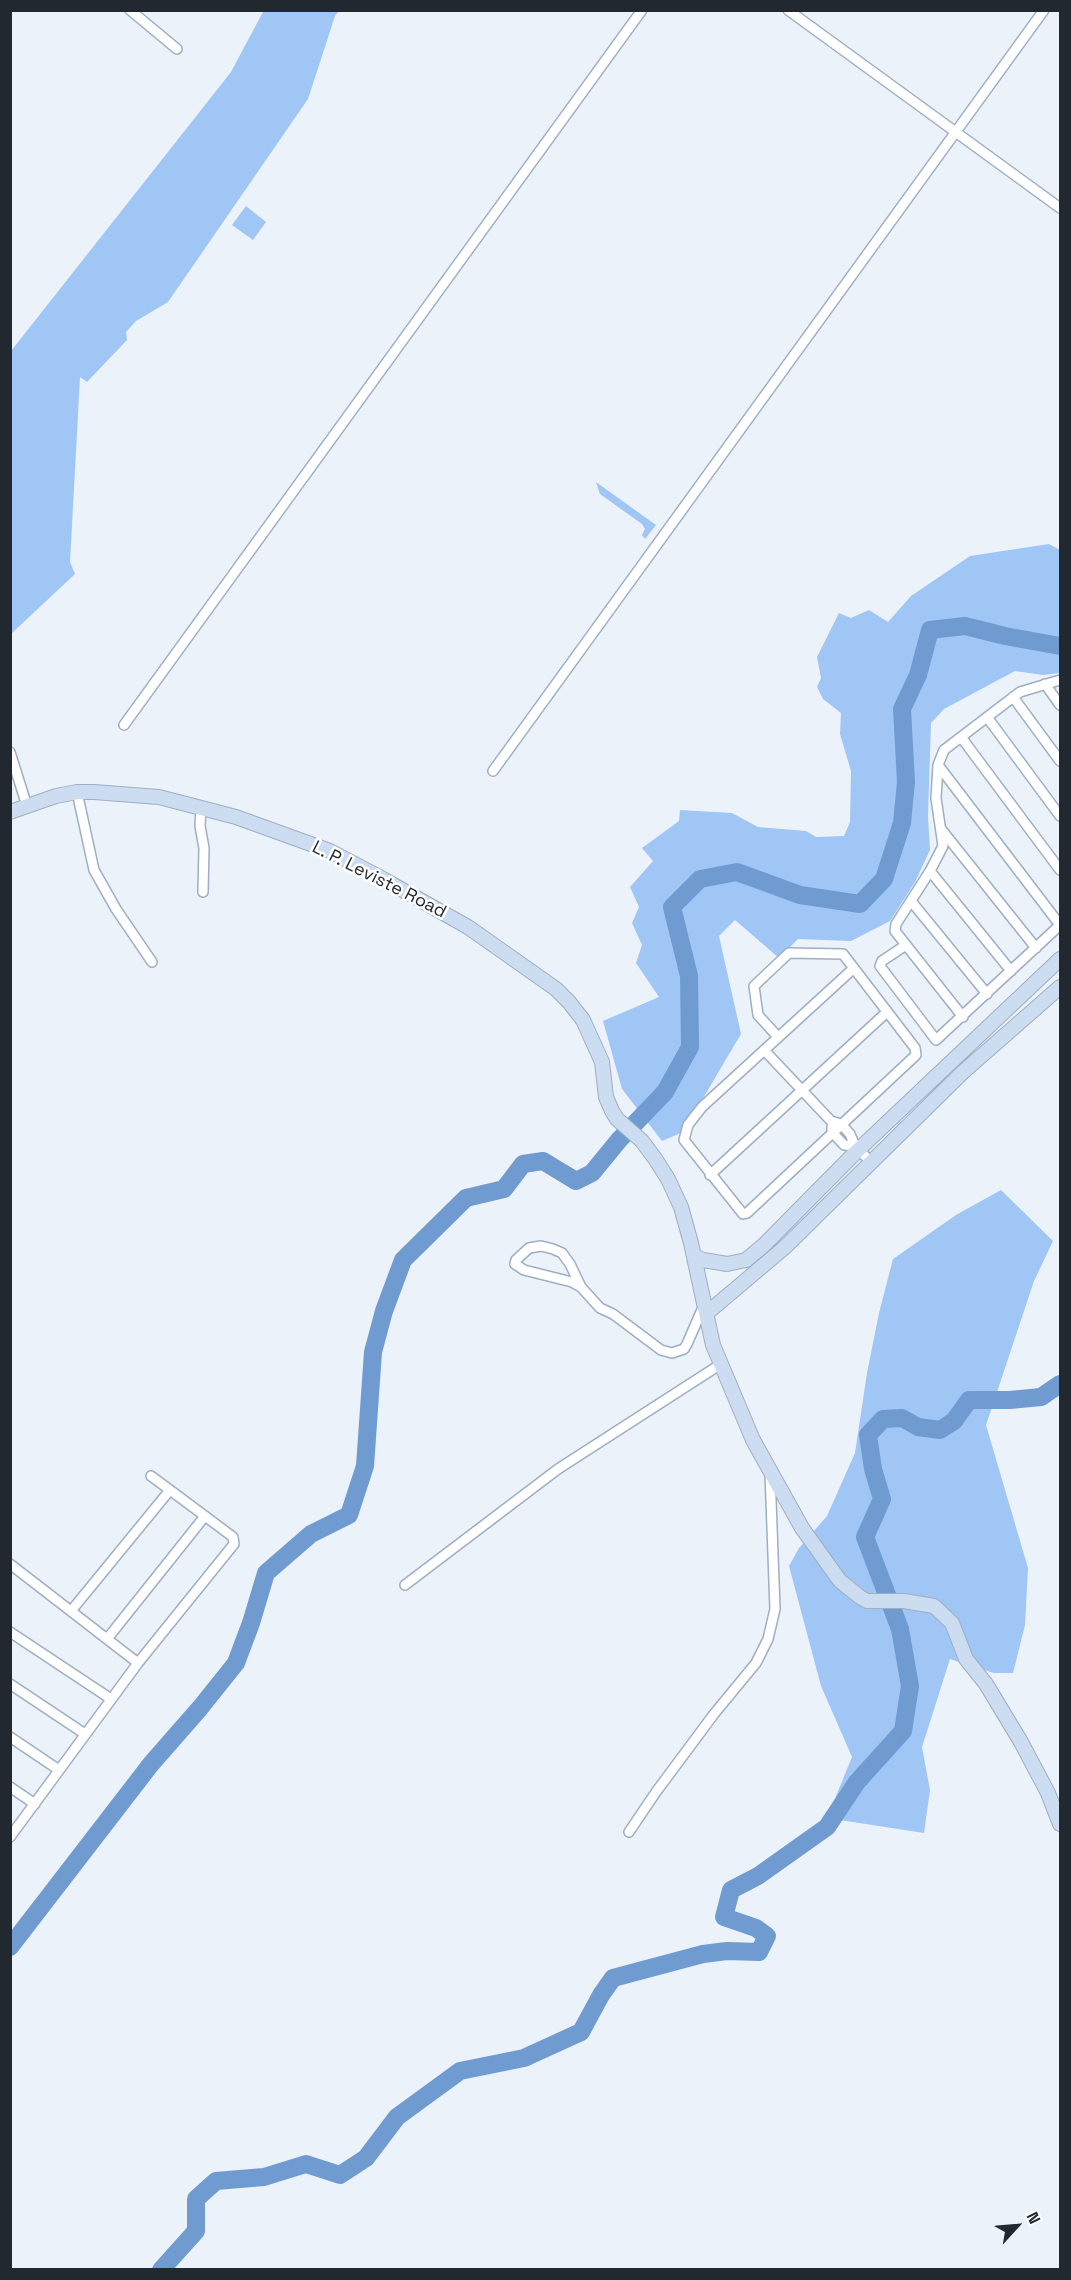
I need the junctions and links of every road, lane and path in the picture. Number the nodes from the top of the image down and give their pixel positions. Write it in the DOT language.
graph roads {
  1 [pos="130,10"];
  2 [pos="642,10"];
  3 [pos="788,10"];
  4 [pos="1044,10"];
  5 [pos="177,50"];
  6 [pos="956,132"];
  7 [pos="1060,208"];
  8 [pos="1060,680"];
  9 [pos="1045,684"];
  10 [pos="1013,697"];
  11 [pos="1060,705"];
  12 [pos="987,717"];
  13 [pos="124,725"];
  14 [pos="961,737"];
  15 [pos="10,752"];
  16 [pos="1060,761"];
  17 [pos="938,765"];
  18 [pos="493,771"];
  19 [pos="77,792"];
  20 [pos="27,806"];
  21 [pos="201,807"];
  22 [pos="10,812"];
  23 [pos="1060,816"];
  24 [pos="940,827"];
  25 [pos="1060,870"];
  26 [pos="930,871"];
  27 [pos="203,892"];
  28 [pos="911,901"];
  29 [pos="1060,925"];
  30 [pos="906,945"];
  31 [pos="1036,948"];
  32 [pos="1060,959"];
  33 [pos="152,962"];
  34 [pos="854,968"];
  35 [pos="1011,971"];
  36 [pos="1060,987"];
  37 [pos="987,994"];
  38 [pos="887,1012"];
  39 [pos="963,1017"];
  40 [pos="778,1037"];
  41 [pos="764,1050"];
  42 [pos="802,1090"];
  43 [pos="836,1123"];
  44 [pos="832,1132"];
  45 [pos="857,1148"];
  46 [pos="872,1162"];
  47 [pos="710,1175"];
  48 [pos="694,1256"];
  49 [pos="746,1260"];
  50 [pos="756,1273"];
  51 [pos="581,1287"];
  52 [pos="706,1308"];
  53 [pos="721,1364"];
  54 [pos="770,1471"];
  55 [pos="151,1476"];
  56 [pos="170,1490"];
  57 [pos="205,1516"];
  58 [pos="10,1564"];
  59 [pos="405,1585"];
  60 [pos="71,1611"];
  61 [pos="10,1632"];
  62 [pos="107,1639"];
  63 [pos="138,1663"];
  64 [pos="10,1684"];
  65 [pos="111,1699"];
  66 [pos="85,1734"];
  67 [pos="10,1737"];
  68 [pos="59,1770"];
  69 [pos="10,1787"];
  70 [pos="35,1804"];
  71 [pos="1060,1824"];
  72 [pos="630,1832"];
  73 [pos="10,1837"];
  1 -- 5 [label="street"];
  2 -- 13 [label="street"];
  3 -- 6 [label="street"];
  4 -- 6 [label="street"];
  6 -- 7 [label="street"];
  6 -- 18 [label="street"];
  8 -- 9 [label="street"];
  9 -- 10 [label="street"];
  9 -- 11 [label="street"];
  10 -- 12 [label="street"];
  10 -- 16 [label="street"];
  12 -- 14 [label="street"];
  12 -- 23 [label="street"];
  14 -- 17 [label="street"];
  14 -- 25 [label="street"];
  15 -- 20 [label="street"];
  17 -- 24 [label="street"];
  17 -- 29 [label="street"];
  19 -- 20 [label="main road, L. P. Leviste Road"];
  19 -- 21 [label="main road, L. P. Leviste Road"];
  19 -- 33 [label="street"];
  20 -- 22 [label="main road, L. P. Leviste Road"];
  21 -- 27 [label="street"];
  21 -- 48 [label="main road, L. P. Leviste Road"];
  24 -- 26 [label="street"];
  24 -- 31 [label="street"];
  26 -- 28 [label="street"];
  26 -- 35 [label="street"];
  28 -- 30 [label="street"];
  28 -- 37 [label="street"];
  29 -- 31 [label="street"];
  30 -- 39 [label="street"];
  30 -- 39 [label="street"];
  31 -- 35 [label="street"];
  32 -- 45 [label="main road"];
  34 -- 38 [label="street"];
  34 -- 40 [label="street"];
  34 -- 40 [label="street"];
  35 -- 37 [label="street"];
  36 -- 46 [label="main road"];
  37 -- 39 [label="street"];
  38 -- 42 [label="street"];
  38 -- 43 [label="street"];
  40 -- 41 [label="street"];
  41 -- 42 [label="street"];
  41 -- 47 [label="street"];
  42 -- 43 [label="street"];
  42 -- 47 [label="street"];
  43 -- 44 [label="street"];
  43 -- 45 [label="street"];
  44 -- 45 [label="street"];
  44 -- 47 [label="street"];
  45 -- 46 [label="street"];
  45 -- 49 [label="main road"];
  46 -- 50 [label="main road"];
  48 -- 49 [label="main road"];
  48 -- 52 [label="main road, L. P. Leviste Road"];
  49 -- 50 [label="main road"];
  50 -- 52 [label="main road"];
  51 -- 51 [label="street"];
  51 -- 52 [label="street"];
  52 -- 53 [label="main road, L. P. Leviste Road"];
  53 -- 54 [label="main road, L. P. Leviste Road"];
  53 -- 59 [label="street"];
  54 -- 71 [label="main road, L. P. Leviste Road"];
  54 -- 72 [label="street"];
  55 -- 56 [label="street"];
  56 -- 57 [label="street"];
  56 -- 60 [label="street"];
  57 -- 62 [label="street"];
  57 -- 63 [label="street"];
  58 -- 60 [label="street"];
  60 -- 62 [label="street"];
  61 -- 65 [label="street"];
  62 -- 63 [label="street"];
  63 -- 65 [label="street"];
  64 -- 66 [label="street"];
  65 -- 66 [label="street"];
  66 -- 68 [label="street"];
  67 -- 68 [label="street"];
  68 -- 70 [label="street"];
  69 -- 70 [label="street"];
  70 -- 73 [label="street"];
}
